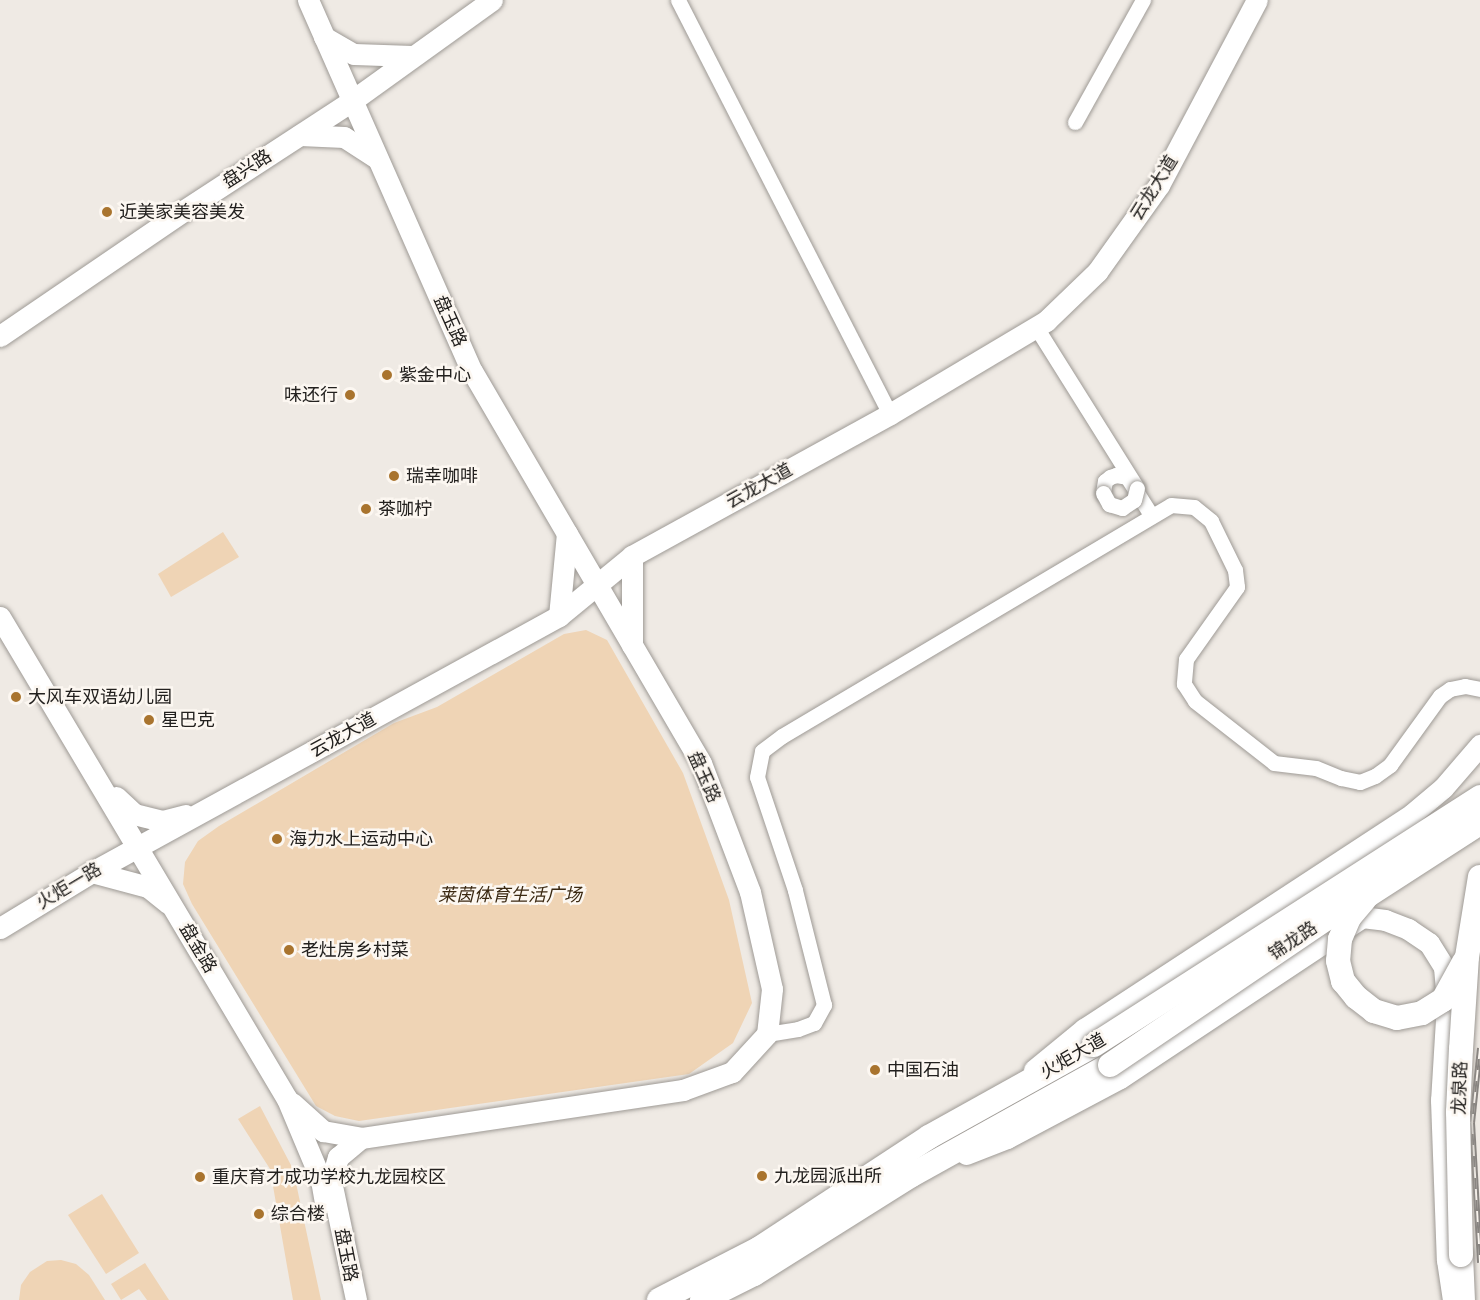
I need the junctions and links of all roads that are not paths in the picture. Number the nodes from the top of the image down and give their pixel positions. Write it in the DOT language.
graph roads {
  1 [pos="308,0"];
  2 [pos="492,0"];
  3 [pos="678,0"];
  4 [pos="1143,0"];
  5 [pos="1257,0"];
  6 [pos="324,37"];
  7 [pos="412,56"];
  8 [pos="353,100"];
  9 [pos="1075,122"];
  10 [pos="300,135"];
  11 [pos="379,160"];
  12 [pos="1036,327"];
  13 [pos="0,336"];
  14 [pos="890,414"];
  15 [pos="1151,515"];
  16 [pos="567,533"];
  17 [pos="632,556"];
  18 [pos="597,586"];
  19 [pos="559,616"];
  20 [pos="0,617"];
  21 [pos="632,646"];
  22 [pos="1480,689"];
  23 [pos="1480,745"];
  24 [pos="100,783"];
  25 [pos="1480,798"];
  26 [pos="206,809"];
  27 [pos="1480,823"];
  28 [pos="139,847"];
  29 [pos="92,872"];
  30 [pos="1480,877"];
  31 [pos="1480,884"];
  32 [pos="1283,900"];
  33 [pos="1364,907"];
  34 [pos="177,910"];
  35 [pos="0,928"];
  36 [pos="1315,948"];
  37 [pos="1467,957"];
  38 [pos="1447,1003"];
  39 [pos="766,1034"];
  40 [pos="1110,1065"];
  41 [pos="1006,1094"];
  42 [pos="287,1099"];
  43 [pos="361,1138"];
  44 [pos="912,1175"];
  45 [pos="760,1248"];
  46 [pos="754,1274"];
  47 [pos="345,1300"];
  48 [pos="356,1300"];
  49 [pos="658,1300"];
  50 [pos="702,1300"];
  51 [pos="732,1300"];
  52 [pos="1453,1300"];
  53 [pos="1463,1300"];
  1 -- 6 [label="street, 盘玉路"];
  2 -- 7 [label="street, 盘兴路"];
  3 -- 14 [label="street"];
  4 -- 9 [label="street"];
  5 -- 12 [label="street, 云龙大道"];
  6 -- 7 [label="street"];
  6 -- 8 [label="street, 盘玉路"];
  7 -- 8 [label="street, 盘兴路"];
  8 -- 10 [label="street, 盘兴路"];
  8 -- 11 [label="street, 盘玉路"];
  10 -- 11 [label="street"];
  10 -- 13 [label="street, 盘兴路"];
  11 -- 16 [label="street, 盘玉路"];
  12 -- 14 [label="street, 云龙大道"];
  12 -- 15 [label="street, bridge"];
  14 -- 17 [label="street, 云龙大道"];
  15 -- 22 [label="street"];
  15 -- 39 [label="street"];
  16 -- 18 [label="street, 盘玉路"];
  16 -- 19 [label="street"];
  17 -- 18 [label="street, 云龙大道"];
  17 -- 21 [label="street"];
  18 -- 19 [label="street, 云龙大道"];
  18 -- 21 [label="street, 盘玉路"];
  19 -- 26 [label="street, 云龙大道"];
  20 -- 24 [label="street, 盘金路"];
  21 -- 39 [label="street, 盘玉路"];
  23 -- 32 [label="street"];
  24 -- 26 [label="street"];
  24 -- 28 [label="street, 盘金路"];
  25 -- 33 [label="street"];
  25 -- 41 [label="main road, 火炬大道, bridge"];
  26 -- 28 [label="street, 云龙大道"];
  27 -- 33 [label="main road, 锦龙路, bridge"];
  28 -- 29 [label="street, 火炬一路"];
  28 -- 34 [label="street, 盘金路"];
  29 -- 34 [label="street"];
  29 -- 35 [label="street, 火炬一路"];
  30 -- 37 [label="main road, 龙泉路, bridge"];
  31 -- 38 [label="street"];
  32 -- 36 [label="street"];
  32 -- 41 [label="street"];
  33 -- 36 [label="street"];
  33 -- 37 [label="main road, bridge"];
  33 -- 38 [label="street"];
  33 -- 40 [label="main road, 锦龙路, bridge"];
  34 -- 42 [label="street, 盘金路"];
  36 -- 44 [label="street"];
  37 -- 53 [label="main road, 龙泉路, bridge"];
  38 -- 52 [label="street"];
  39 -- 43 [label="street"];
  40 -- 44 [label="main road, 火炬大道"];
  41 -- 45 [label="main road, 火炬大道"];
  42 -- 43 [label="street"];
  42 -- 47 [label="street, 盘金路"];
  43 -- 48 [label="street, 盘玉路"];
  44 -- 46 [label="main road, 火炬大道"];
  45 -- 46 [label="main road"];
  45 -- 49 [label="main road, 火炬大道"];
  46 -- 50 [label="main road, 火炬大道"];
  46 -- 51 [label="main road"];
}
